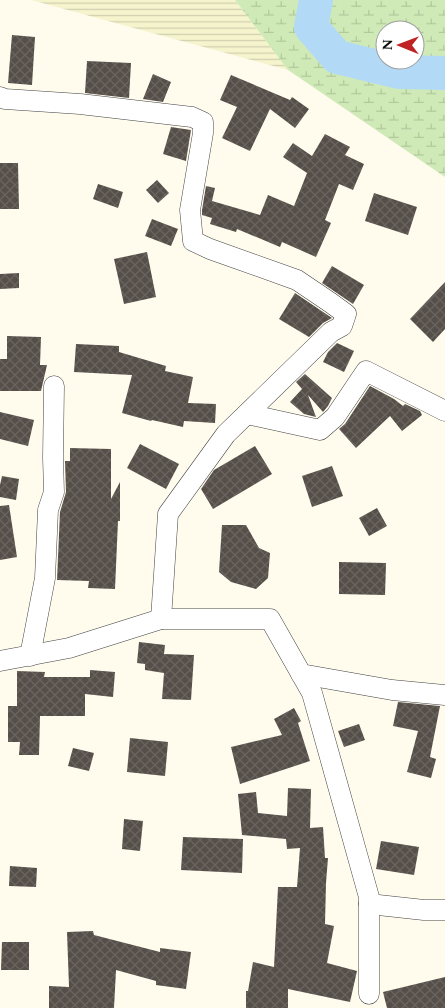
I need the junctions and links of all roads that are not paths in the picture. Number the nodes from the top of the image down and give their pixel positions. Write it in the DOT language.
graph roads {
  1 [pos="0,97"];
  2 [pos="54,386"];
  3 [pos="445,411"];
  4 [pos="247,414"];
  5 [pos="161,618"];
  6 [pos="30,656"];
  7 [pos="0,661"];
  8 [pos="301,674"];
  9 [pos="445,695"];
  10 [pos="369,904"];
  11 [pos="445,910"];
  12 [pos="370,994"];
  1 -- 4 [label="street"];
  2 -- 6 [label="street"];
  3 -- 4 [label="street"];
  4 -- 5 [label="street"];
  5 -- 6 [label="street"];
  5 -- 8 [label="street"];
  6 -- 7 [label="street"];
  8 -- 9 [label="street"];
  8 -- 10 [label="street"];
  10 -- 11 [label="street"];
  10 -- 12 [label="street"];
}
